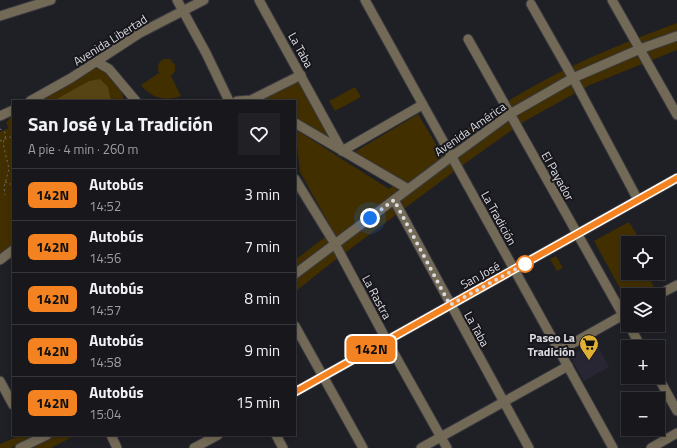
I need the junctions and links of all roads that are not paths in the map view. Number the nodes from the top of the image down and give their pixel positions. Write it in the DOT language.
graph roads {
  1 [pos="51,0"];
  2 [pos="177,0"];
  3 [pos="204,0"];
  4 [pos="259,0"];
  5 [pos="365,0"];
  6 [pos="612,0"];
  7 [pos="530,4"];
  8 [pos="184,12"];
  9 [pos="0,16"];
  10 [pos="677,36"];
  11 [pos="468,39"];
  12 [pos="640,49"];
  13 [pos="97,62"];
  14 [pos="300,75"];
  15 [pos="573,78"];
  16 [pos="126,90"];
  17 [pos="32,100"];
  18 [pos="127,100"];
  19 [pos="135,100"];
  20 [pos="229,100"];
  21 [pos="254,100"];
  22 [pos="422,105"];
  23 [pos="12,110"];
  24 [pos="0,114"];
  25 [pos="510,114"];
  26 [pos="677,115"];
  27 [pos="296,124"];
  28 [pos="342,151"];
  29 [pos="451,156"];
  30 [pos="677,178"];
  31 [pos="296,181"];
  32 [pos="408,189"];
  33 [pos="394,200"];
  34 [pos="638,200"];
  35 [pos="577,234"];
  36 [pos="335,244"];
  37 [pos="12,253"];
  38 [pos="0,260"];
  39 [pos="514,270"];
  40 [pos="296,273"];
  41 [pos="677,284"];
  42 [pos="665,291"];
  43 [pos="450,305"];
  44 [pos="621,311"];
  45 [pos="621,316"];
  46 [pos="296,328"];
  47 [pos="387,341"];
  48 [pos="559,351"];
  49 [pos="568,366"];
  50 [pos="323,376"];
  51 [pos="0,382"];
  52 [pos="662,384"];
  53 [pos="296,391"];
  54 [pos="503,402"];
  55 [pos="12,403"];
  56 [pos="677,411"];
  57 [pos="677,433"];
  58 [pos="43,436"];
  59 [pos="111,436"];
  60 [pos="216,436"];
  61 [pos="277,436"];
  62 [pos="441,437"];
  63 [pos="31,439"];
  64 [pos="20,448"];
  65 [pos="117,448"];
  66 [pos="194,448"];
  67 [pos="283,448"];
  68 [pos="363,448"];
  69 [pos="421,448"];
  70 [pos="447,448"];
  71 [pos="529,448"];
  72 [pos="613,448"];
  73 [pos="651,448"];
  1 -- 9 [label="street"];
  2 -- 8 [label="street"];
  3 -- 8 [label="street, Avenida Libertad"];
  4 -- 14 [label="street, La Taba"];
  5 -- 22 [label="street, La Tradición"];
  6 -- 12 [label="street"];
  7 -- 15 [label="street"];
  8 -- 13 [label="street, Avenida Libertad"];
  8 -- 20 [label="street"];
  10 -- 12 [label="street, Avenida América"];
  11 -- 25 [label="street, El Payador"];
  12 -- 15 [label="street, Avenida América"];
  12 -- 26 [label="street"];
  13 -- 16 [label="street"];
  13 -- 17 [label="street, Avenida Libertad"];
  14 -- 21 [label="street"];
  14 -- 28 [label="street, La Taba"];
  15 -- 25 [label="street, Avenida América"];
  15 -- 34 [label="street"];
  16 -- 18 [label="street"];
  16 -- 19 [label="street"];
  22 -- 28 [label="street"];
  22 -- 29 [label="street, La Tradición"];
  23 -- 24 [label="street"];
  25 -- 29 [label="street, Avenida América"];
  25 -- 35 [label="street, El Payador"];
  27 -- 28 [label="street"];
  28 -- 32 [label="street"];
  29 -- 32 [label="street, Avenida América"];
  29 -- 39 [label="street, La Tradición"];
  30 -- 34 [label="street, San José"];
  31 -- 36 [label="street, La Rastra"];
  32 -- 33 [label="street, Avenida América"];
  33 -- 36 [label="street, Avenida América"];
  33 -- 43 [label="street, La Taba"];
  34 -- 35 [label="street, San José"];
  35 -- 39 [label="street, San José"];
  35 -- 44 [label="street, El Payador"];
  36 -- 40 [label="street, Avenida América"];
  36 -- 47 [label="street, La Rastra"];
  37 -- 38 [label="street"];
  39 -- 43 [label="street, San José"];
  39 -- 48 [label="street, La Tradición"];
  41 -- 42 [label="street"];
  43 -- 47 [label="street, San José"];
  43 -- 54 [label="street, La Taba"];
  45 -- 48 [label="street"];
  46 -- 50 [label="street"];
  47 -- 50 [label="street, San José"];
  47 -- 62 [label="street, La Rastra"];
  48 -- 49 [label="street, La Tradición"];
  49 -- 54 [label="street"];
  49 -- 72 [label="street, La Tradición"];
  50 -- 53 [label="street, San José"];
  50 -- 68 [label="street"];
  51 -- 55 [label="street"];
  52 -- 56 [label="street"];
  54 -- 62 [label="street"];
  54 -- 71 [label="street, La Taba"];
  57 -- 73 [label="street"];
  58 -- 63 [label="street"];
  59 -- 65 [label="street"];
  60 -- 66 [label="street"];
  61 -- 67 [label="street"];
  62 -- 69 [label="street"];
  62 -- 70 [label="street, La Rastra"];
  63 -- 64 [label="street"];
}
